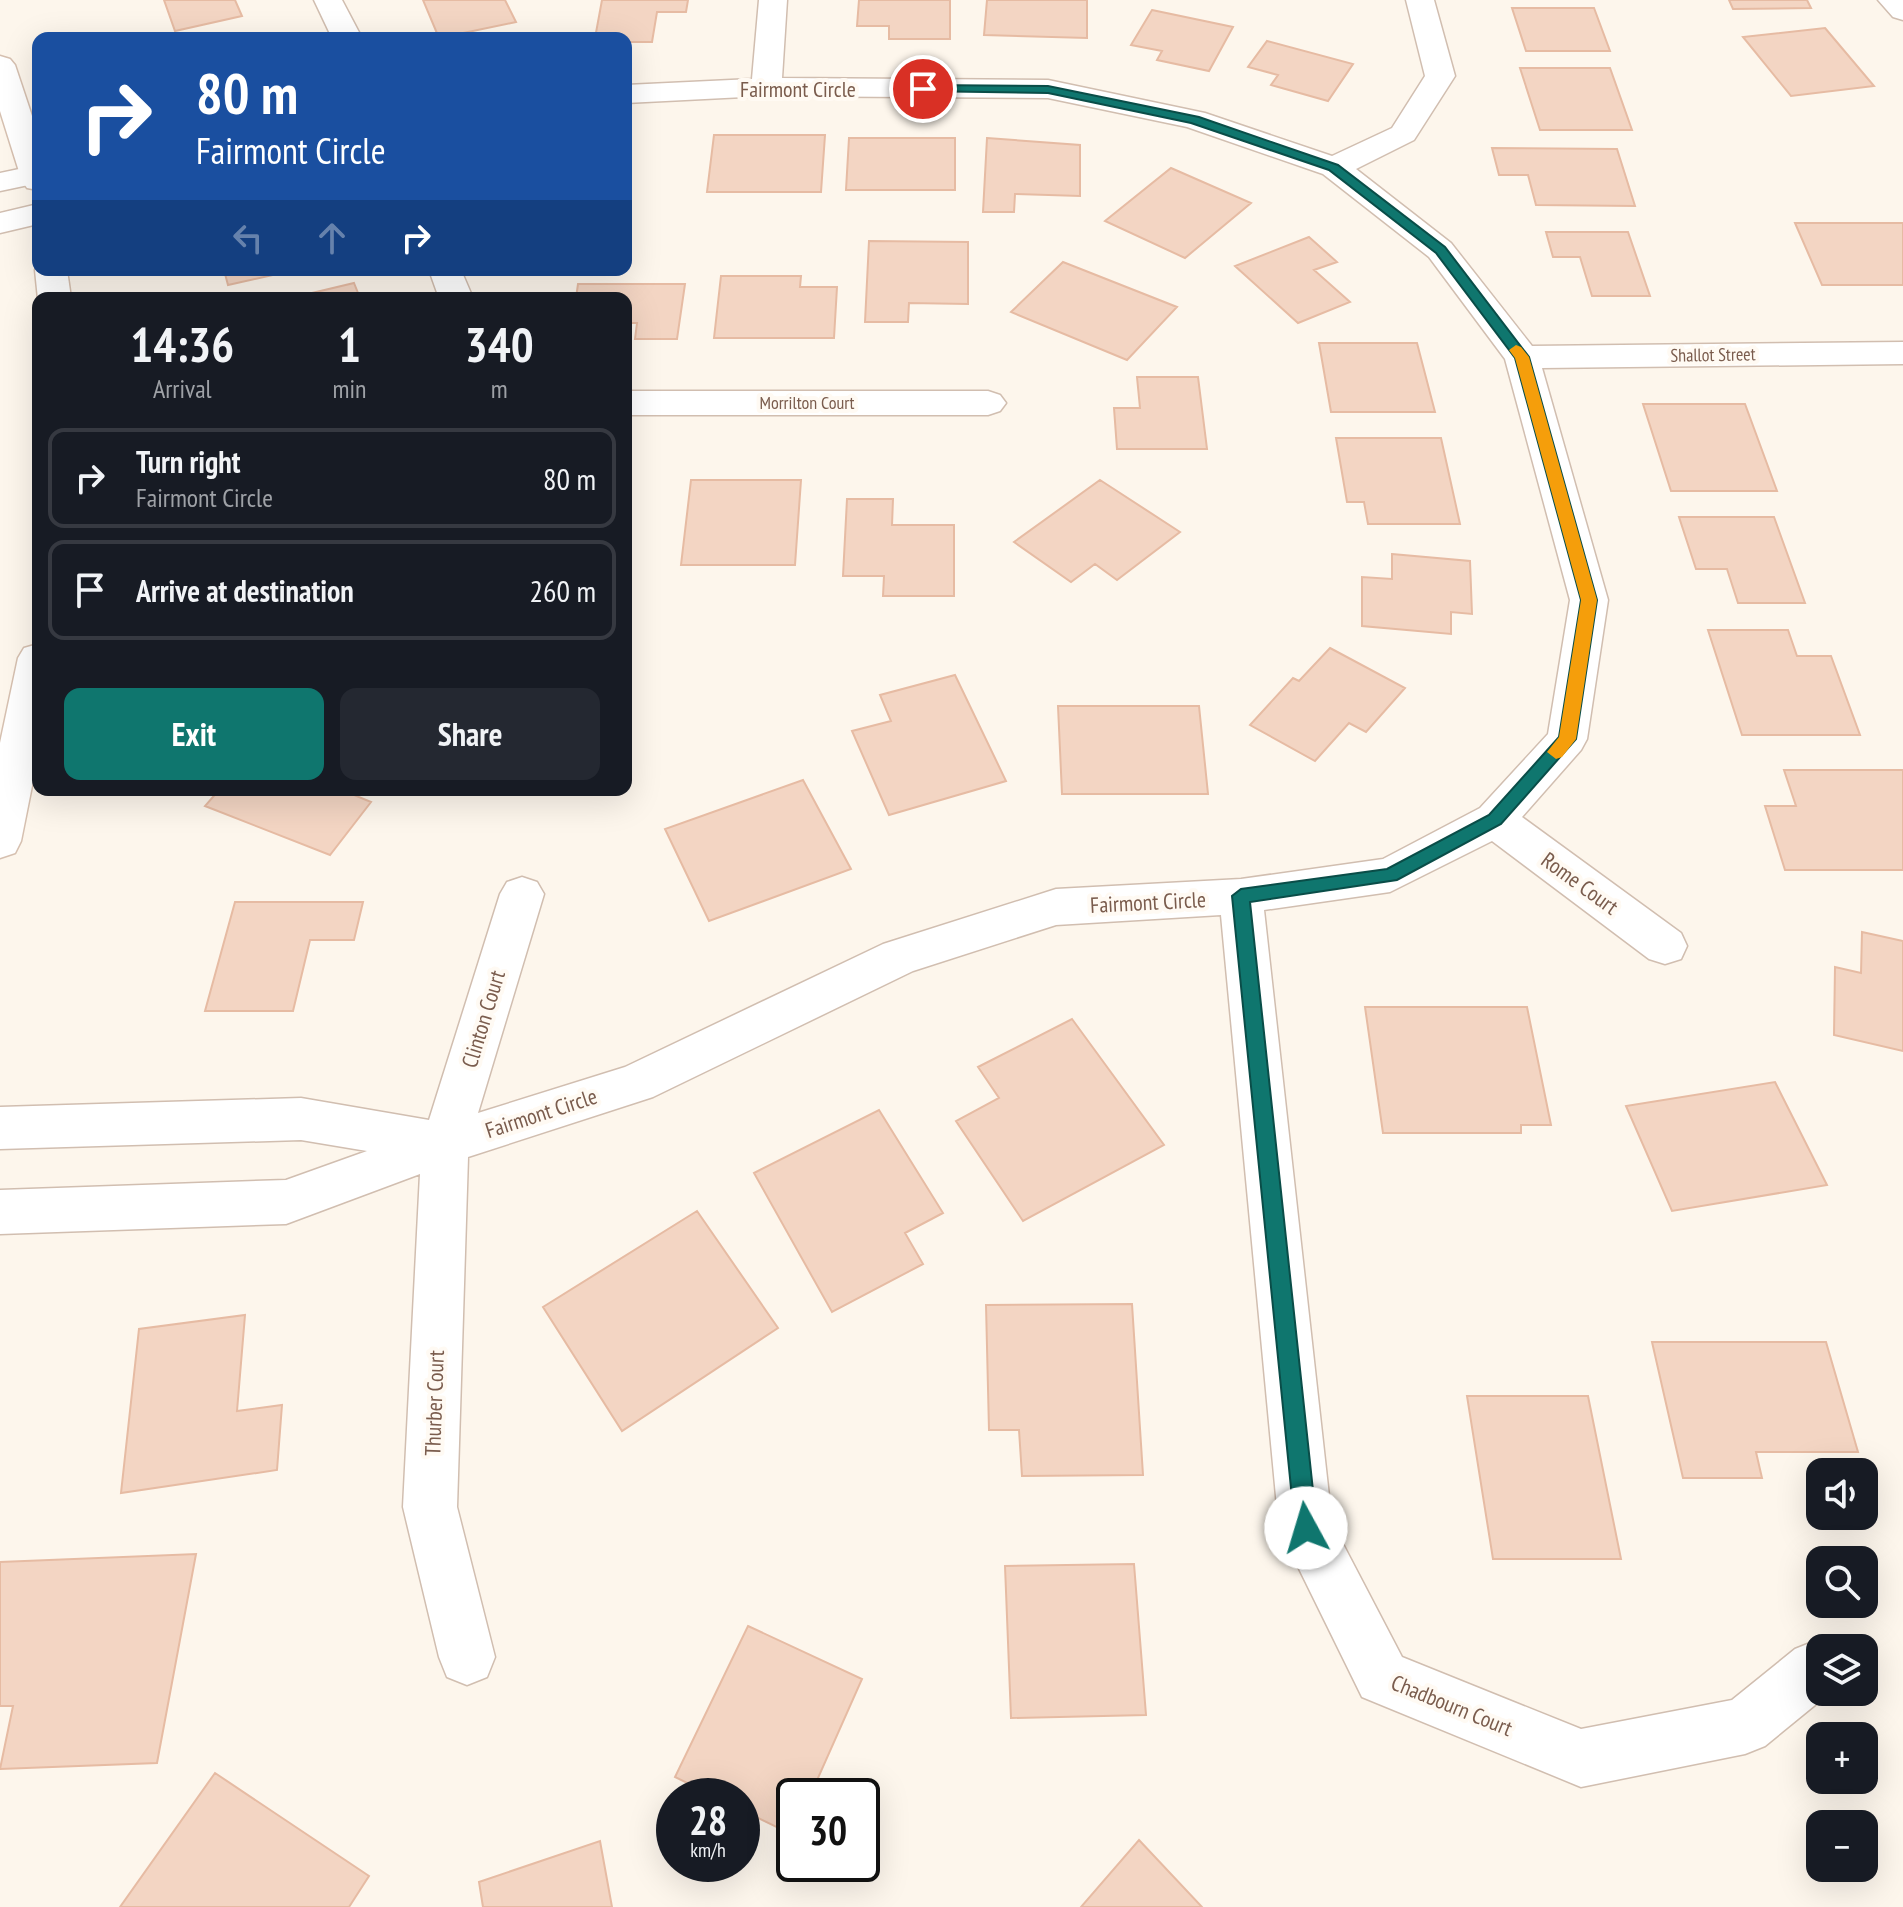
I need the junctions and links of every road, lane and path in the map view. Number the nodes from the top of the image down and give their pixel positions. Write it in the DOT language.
graph roads {
  1 [pos="328,0"];
  2 [pos="773,0"];
  3 [pos="1420,0"];
  4 [pos="1892,0"];
  5 [pos="1903,11"];
  6 [pos="344,32"];
  7 [pos="0,65"];
  8 [pos="766,87"];
  9 [pos="632,94"];
  10 [pos="32,161"];
  11 [pos="1334,167"];
  12 [pos="32,177"];
  13 [pos="0,182"];
  14 [pos="32,215"];
  15 [pos="0,223"];
  16 [pos="1903,353"];
  17 [pos="1522,357"];
  18 [pos="632,403"];
  19 [pos="988,403"];
  20 [pos="32,687"];
  21 [pos="1495,820"];
  22 [pos="0,841"];
  23 [pos="522,894"];
  24 [pos="1241,896"];
  25 [pos="1665,946"];
  26 [pos="0,1128"];
  27 [pos="445,1144"];
  28 [pos="0,1212"];
  29 [pos="467,1657"];
  30 [pos="1806,1676"];
  1 -- 6 [label="street"];
  2 -- 8 [label="street"];
  3 -- 11 [label="street"];
  4 -- 5 [label="street"];
  7 -- 10 [label="street"];
  8 -- 9 [label="street, Fairmont Circle"];
  8 -- 11 [label="street, Fairmont Circle"];
  11 -- 17 [label="street, Fairmont Circle"];
  12 -- 13 [label="street"];
  14 -- 15 [label="street"];
  16 -- 17 [label="street, Shallot Street"];
  17 -- 21 [label="street, Fairmont Circle"];
  18 -- 19 [label="street, Morrilton Court"];
  20 -- 22 [label="street"];
  21 -- 24 [label="street, Fairmont Circle"];
  21 -- 25 [label="street, Rome Court"];
  23 -- 27 [label="street, Clinton Court"];
  24 -- 27 [label="street, Fairmont Circle"];
  24 -- 30 [label="street, Chadbourn Court"];
  26 -- 27 [label="street, Fairmont Circle"];
  27 -- 28 [label="street, Fairmont Circle"];
  27 -- 29 [label="street, Thurber Court"];
}
